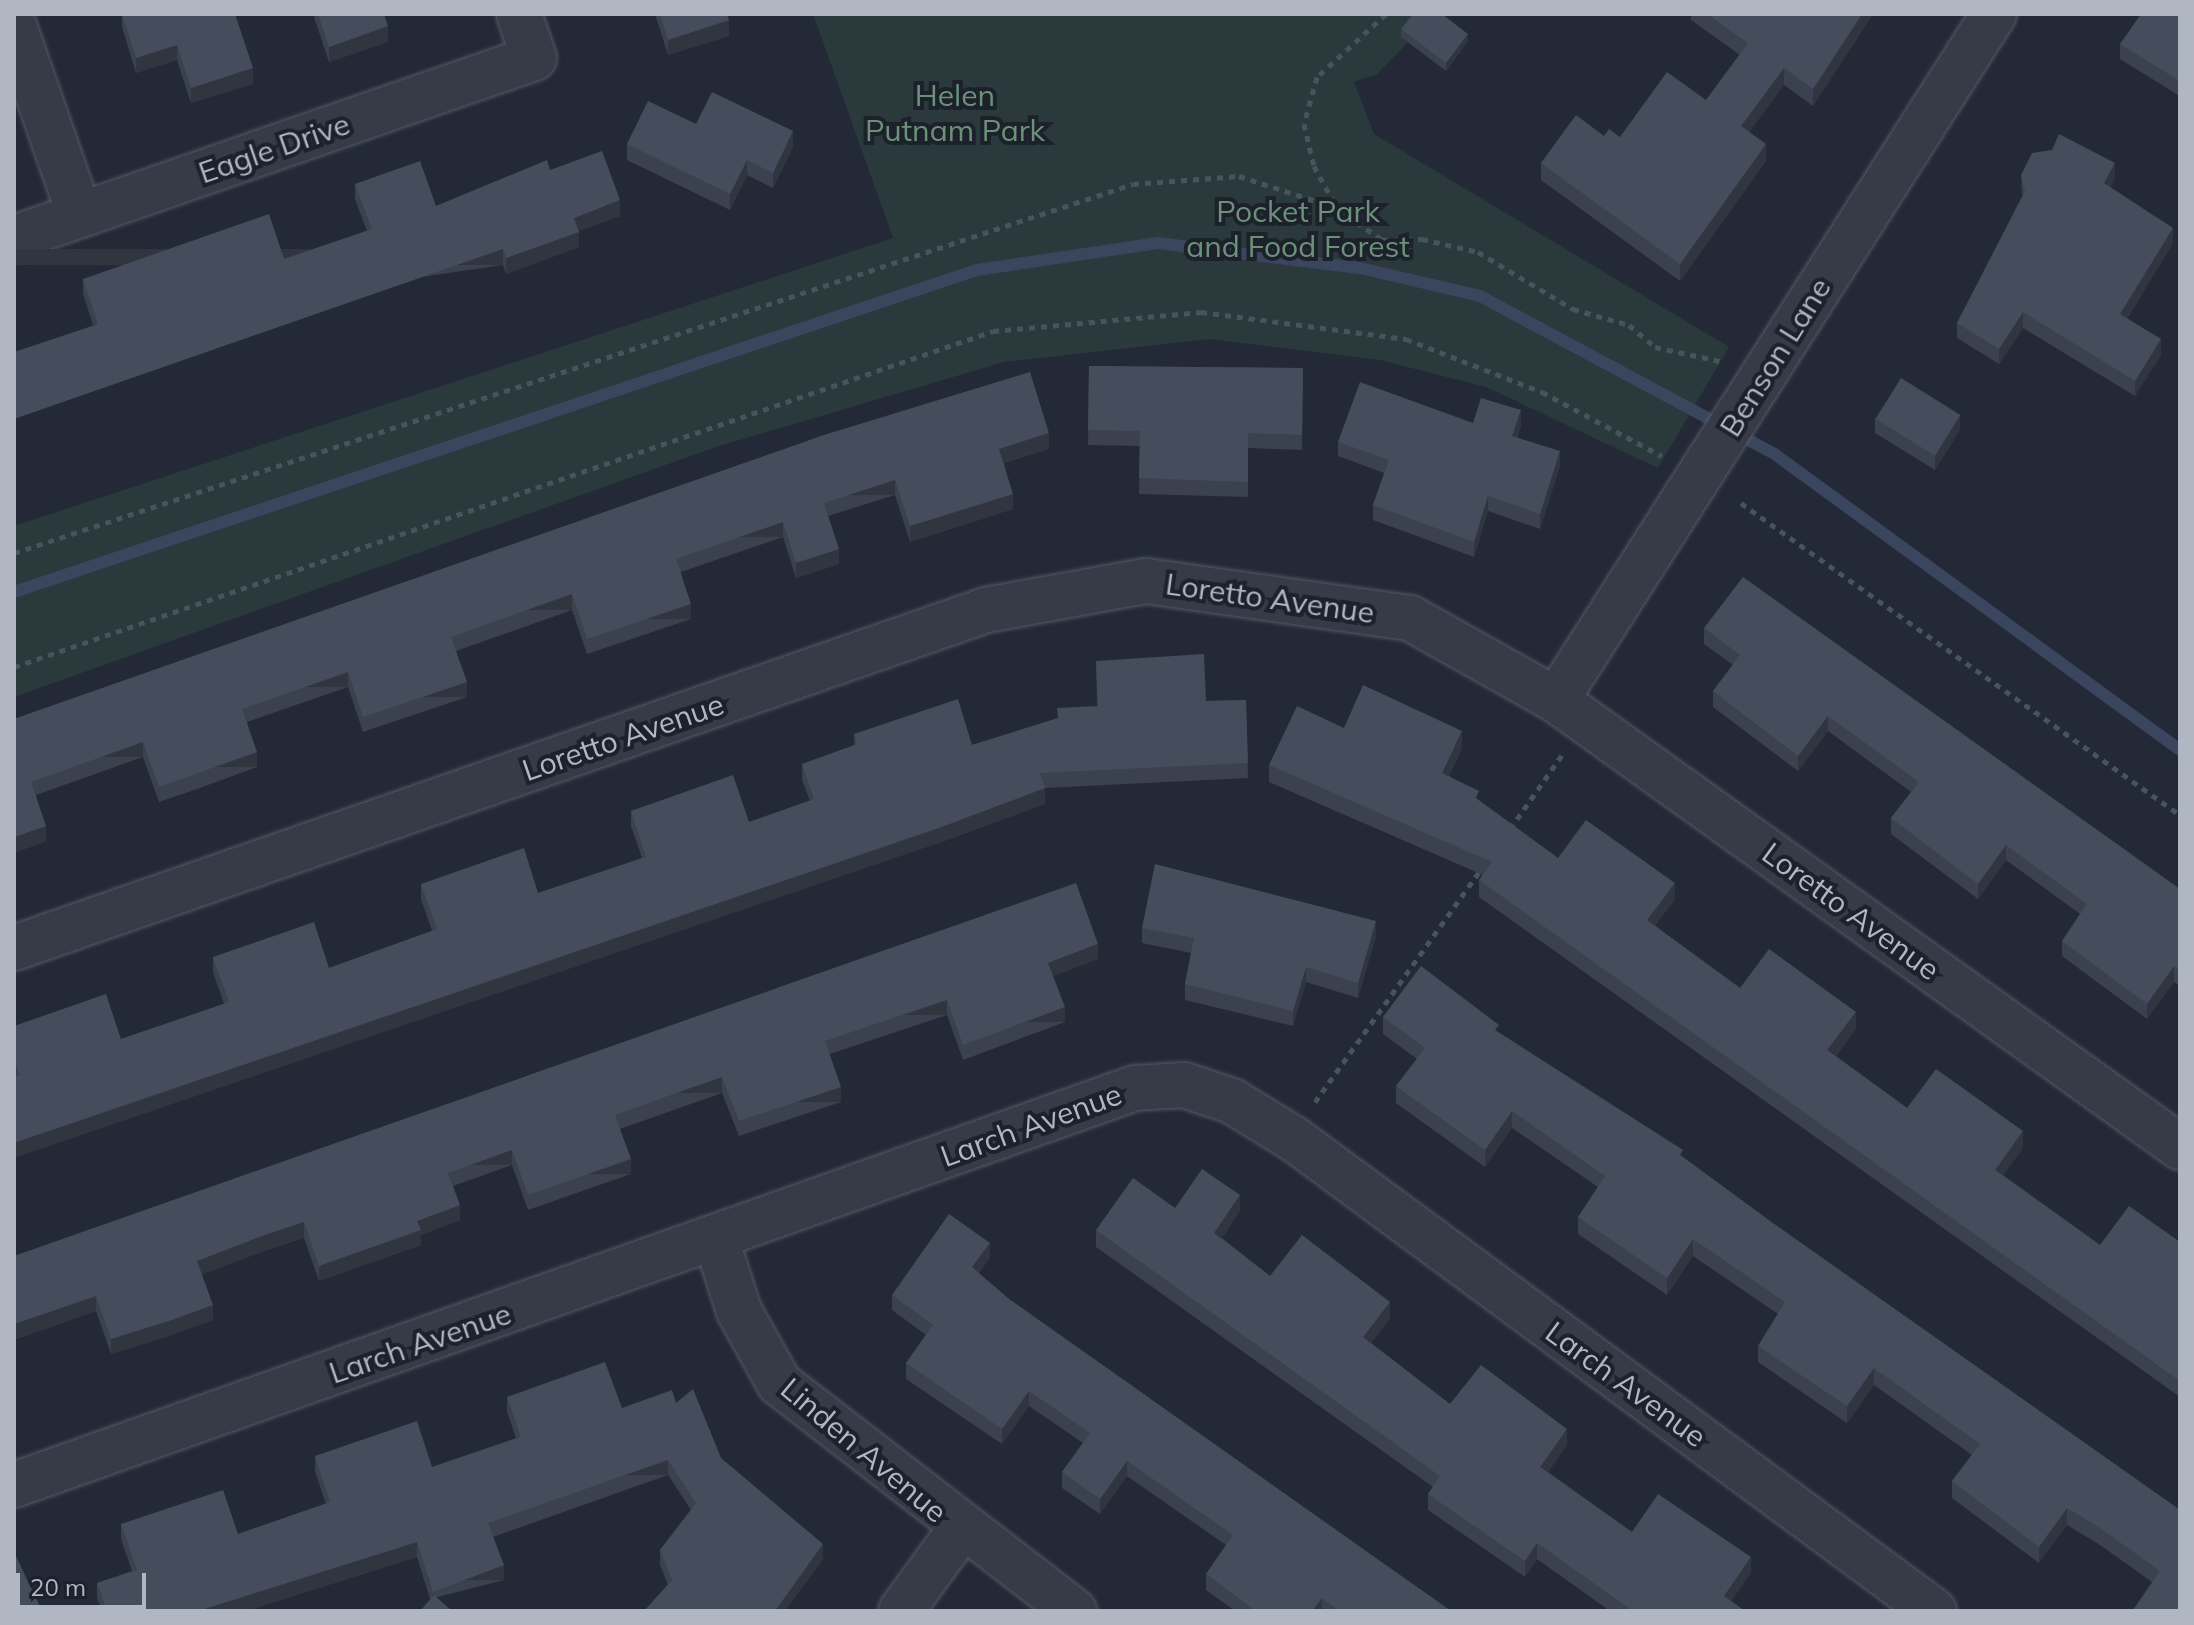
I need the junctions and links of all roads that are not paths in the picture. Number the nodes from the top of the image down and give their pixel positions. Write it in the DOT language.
graph roads {
  1 [pos="519,14"];
  2 [pos="1994,14"];
  3 [pos="14,26"];
  4 [pos="80,215"];
  5 [pos="14,238"];
  6 [pos="1556,700"];
  7 [pos="14,948"];
  8 [pos="2180,1147"];
  9 [pos="716,1239"];
  10 [pos="14,1485"];
  11 [pos="960,1530"];
  12 [pos="901,1611"];
  13 [pos="1074,1611"];
  14 [pos="1934,1611"];
  1 -- 4 [label="street, Eagle Drive"];
  2 -- 6 [label="street, Benson Lane"];
  3 -- 4 [label="street"];
  4 -- 5 [label="street, Eagle Drive"];
  6 -- 7 [label="street, Loretto Avenue"];
  6 -- 8 [label="street, Loretto Avenue"];
  9 -- 10 [label="street, Larch Avenue"];
  9 -- 11 [label="street, Linden Avenue"];
  9 -- 14 [label="street, Larch Avenue"];
  11 -- 12 [label="street"];
  11 -- 13 [label="street, Linden Avenue"];
}
